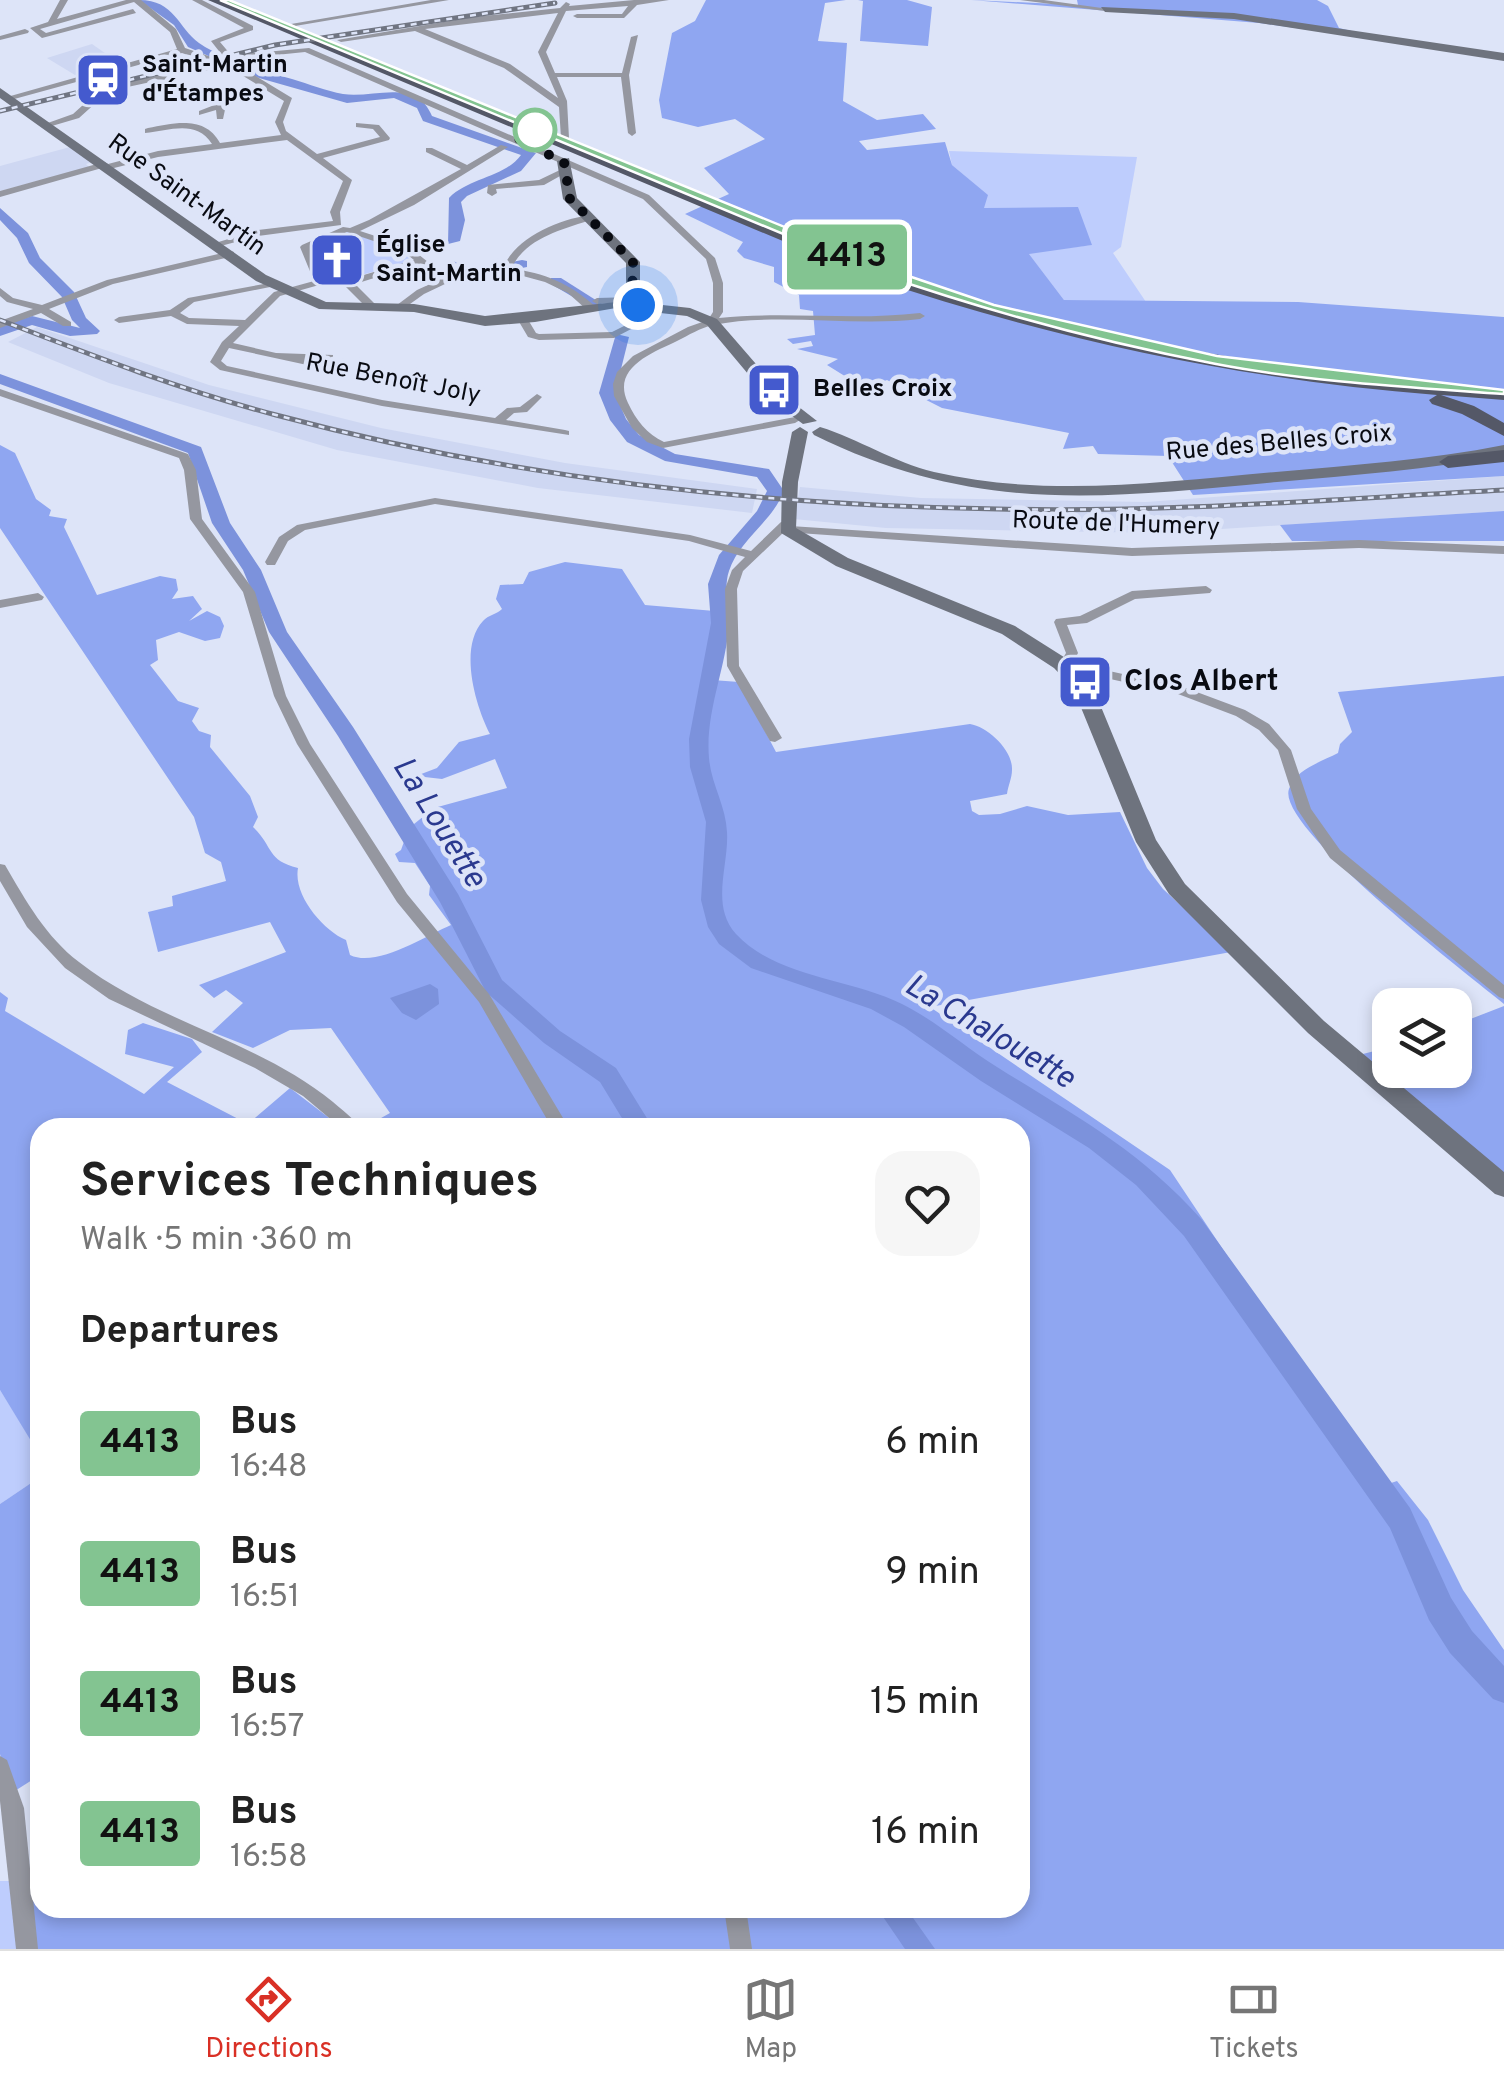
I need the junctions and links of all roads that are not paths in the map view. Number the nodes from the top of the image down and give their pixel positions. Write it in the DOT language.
graph roads {
  1 [pos="64,0"];
  2 [pos="135,0"];
  3 [pos="196,0"];
  4 [pos="214,0"];
  5 [pos="225,0"];
  6 [pos="355,0"];
  7 [pos="445,0"];
  8 [pos="665,0"];
  9 [pos="1024,0"];
  10 [pos="436,1"];
  11 [pos="635,2"];
  12 [pos="563,9"];
  13 [pos="1105,9"];
  14 [pos="133,11"];
  15 [pos="366,12"];
  16 [pos="51,23"];
  17 [pos="295,24"];
  18 [pos="414,27"];
  19 [pos="25,31"];
  20 [pos="635,37"];
  21 [pos="0,38"];
  22 [pos="341,40"];
  23 [pos="186,51"];
  24 [pos="1504,57"];
  25 [pos="215,59"];
  26 [pos="226,64"];
  27 [pos="198,68"];
  28 [pos="550,75"];
  29 [pos="625,75"];
  30 [pos="160,77"];
  31 [pos="558,90"];
  32 [pos="545,92"];
  33 [pos="5,96"];
  34 [pos="222,105"];
  35 [pos="563,106"];
  36 [pos="202,113"];
  37 [pos="220,117"];
  38 [pos="151,120"];
  39 [pos="359,125"];
  40 [pos="48,126"];
  41 [pos="163,128"];
  42 [pos="148,131"];
  43 [pos="632,133"];
  44 [pos="287,136"];
  45 [pos="564,138"];
  46 [pos="217,146"];
  47 [pos="504,147"];
  48 [pos="428,150"];
  49 [pos="315,158"];
  50 [pos="565,162"];
  51 [pos="105,166"];
  52 [pos="467,168"];
  53 [pos="492,193"];
  54 [pos="0,194"];
  55 [pos="590,218"];
  56 [pos="345,228"];
  57 [pos="217,244"];
  58 [pos="231,254"];
  59 [pos="420,262"];
  60 [pos="507,265"];
  61 [pos="319,282"];
  62 [pos="448,282"];
  63 [pos="348,283"];
  64 [pos="280,287"];
  65 [pos="0,291"];
  66 [pos="10,300"];
  67 [pos="635,302"];
  68 [pos="595,306"];
  69 [pos="400,307"];
  70 [pos="373,308"];
  71 [pos="39,309"];
  72 [pos="173,312"];
  73 [pos="920,316"];
  74 [pos="16,318"];
  75 [pos="119,320"];
  76 [pos="524,320"];
  77 [pos="712,322"];
  78 [pos="247,323"];
  79 [pos="68,324"];
  80 [pos="0,326"];
  81 [pos="226,344"];
  82 [pos="277,356"];
  83 [pos="1285,375"];
  84 [pos="0,392"];
  85 [pos="1504,393"];
  86 [pos="537,398"];
  87 [pos="496,422"];
  88 [pos="803,428"];
  89 [pos="1504,432"];
  90 [pos="565,434"];
  91 [pos="1504,451"];
  92 [pos="1448,462"];
  93 [pos="1101,489"];
  94 [pos="786,527"];
  95 [pos="1504,550"];
  96 [pos="741,551"];
  97 [pos="271,562"];
  98 [pos="1206,590"];
  99 [pos="38,596"];
  100 [pos="0,604"];
  101 [pos="1065,665"];
  102 [pos="775,738"];
  103 [pos="0,869"];
  104 [pos="1504,993"];
  105 [pos="342,1118"];
  106 [pos="555,1118"];
  107 [pos="1504,1187"];
  108 [pos="0,1767"];
  109 [pos="736,1918"];
  110 [pos="27,1949"];
  111 [pos="741,1949"];
  1 -- 16 [label="street"];
  2 -- 16 [label="street"];
  2 -- 23 [label="street"];
  3 -- 50 [label="street"];
  4 -- 83 [label="main road"];
  5 -- 85 [label="main road"];
  6 -- 15 [label="street"];
  7 -- 10 [label="street"];
  8 -- 11 [label="street"];
  9 -- 13 [label="street"];
  10 -- 15 [label="street"];
  11 -- 12 [label="street"];
  11 -- 12 [label="street"];
  12 -- 18 [label="street"];
  12 -- 28 [label="street"];
  13 -- 24 [label="main road"];
  14 -- 16 [label="street"];
  15 -- 17 [label="street"];
  18 -- 22 [label="street"];
  18 -- 32 [label="street"];
  19 -- 21 [label="street"];
  20 -- 29 [label="street"];
  23 -- 25 [label="street"];
  23 -- 33 [label="street"];
  25 -- 26 [label="street"];
  25 -- 27 [label="street"];
  26 -- 27 [label="street"];
  26 -- 44 [label="street"];
  27 -- 30 [label="street"];
  28 -- 29 [label="street"];
  28 -- 31 [label="street"];
  29 -- 43 [label="street"];
  30 -- 34 [label="street"];
  30 -- 40 [label="street"];
  31 -- 32 [label="street"];
  31 -- 35 [label="street"];
  32 -- 35 [label="street"];
  33 -- 40 [label="main road, Rue Saint-Martin"];
  34 -- 36 [label="street"];
  34 -- 37 [label="street"];
  35 -- 45 [label="street"];
  38 -- 41 [label="street"];
  39 -- 49 [label="street"];
  40 -- 51 [label="main road, Rue Saint-Martin"];
  41 -- 42 [label="street"];
  41 -- 46 [label="street"];
  44 -- 46 [label="street"];
  44 -- 49 [label="street"];
  46 -- 51 [label="street"];
  47 -- 52 [label="street"];
  48 -- 52 [label="street"];
  49 -- 56 [label="street"];
  50 -- 53 [label="street"];
  50 -- 55 [label="main road"];
  50 -- 77 [label="street"];
  51 -- 54 [label="street"];
  51 -- 57 [label="main road, Rue Saint-Martin"];
  52 -- 56 [label="street"];
  55 -- 60 [label="street"];
  55 -- 67 [label="main road"];
  56 -- 57 [label="street"];
  56 -- 59 [label="street"];
  56 -- 61 [label="street"];
  57 -- 58 [label="main road, Rue Saint-Martin"];
  58 -- 64 [label="main road, Rue Saint-Martin"];
  58 -- 71 [label="street"];
  59 -- 62 [label="street"];
  59 -- 63 [label="street"];
  60 -- 62 [label="street"];
  60 -- 68 [label="street"];
  61 -- 63 [label="street"];
  61 -- 64 [label="street"];
  62 -- 69 [label="street"];
  63 -- 70 [label="street"];
  64 -- 70 [label="main road, Rue Saint-Martin"];
  64 -- 72 [label="street"];
  64 -- 78 [label="street"];
  65 -- 66 [label="street"];
  66 -- 71 [label="street"];
  66 -- 74 [label="street"];
  67 -- 68 [label="main road, Rue Saint-Martin"];
  67 -- 76 [label="street"];
  67 -- 77 [label="main road, Rue Saint-Martin"];
  68 -- 76 [label="main road, Rue Saint-Martin"];
  69 -- 70 [label="main road, Rue Saint-Martin"];
  69 -- 76 [label="main road, Rue Saint-Martin"];
  71 -- 74 [label="street"];
  71 -- 79 [label="street"];
  72 -- 75 [label="street"];
  72 -- 78 [label="street"];
  73 -- 77 [label="street"];
  74 -- 80 [label="street"];
  77 -- 88 [label="main road, Rue des Belles Croix"];
  77 -- 88 [label="street"];
  78 -- 81 [label="street"];
  81 -- 82 [label="street"];
  81 -- 87 [label="street, Rue Benoît Joly"];
  83 -- 85 [label="main road"];
  83 -- 89 [label="main road"];
  84 -- 106 [label="street"];
  86 -- 87 [label="street"];
  87 -- 90 [label="street, Rue Benoît Joly"];
  88 -- 93 [label="main road, Rue des Belles Croix"];
  88 -- 94 [label="main road"];
  91 -- 92 [label="main road"];
  91 -- 93 [label="main road, Rue des Belles Croix"];
  92 -- 93 [label="main road, Rue des Belles Croix"];
  94 -- 95 [label="street, Route de l'Humery"];
  94 -- 96 [label="street"];
  94 -- 101 [label="main road"];
  96 -- 97 [label="street"];
  96 -- 102 [label="street"];
  98 -- 101 [label="street"];
  99 -- 100 [label="street"];
  101 -- 104 [label="street"];
  101 -- 107 [label="main road"];
  103 -- 105 [label="street"];
  108 -- 110 [label="street"];
  109 -- 111 [label="street"];
}
